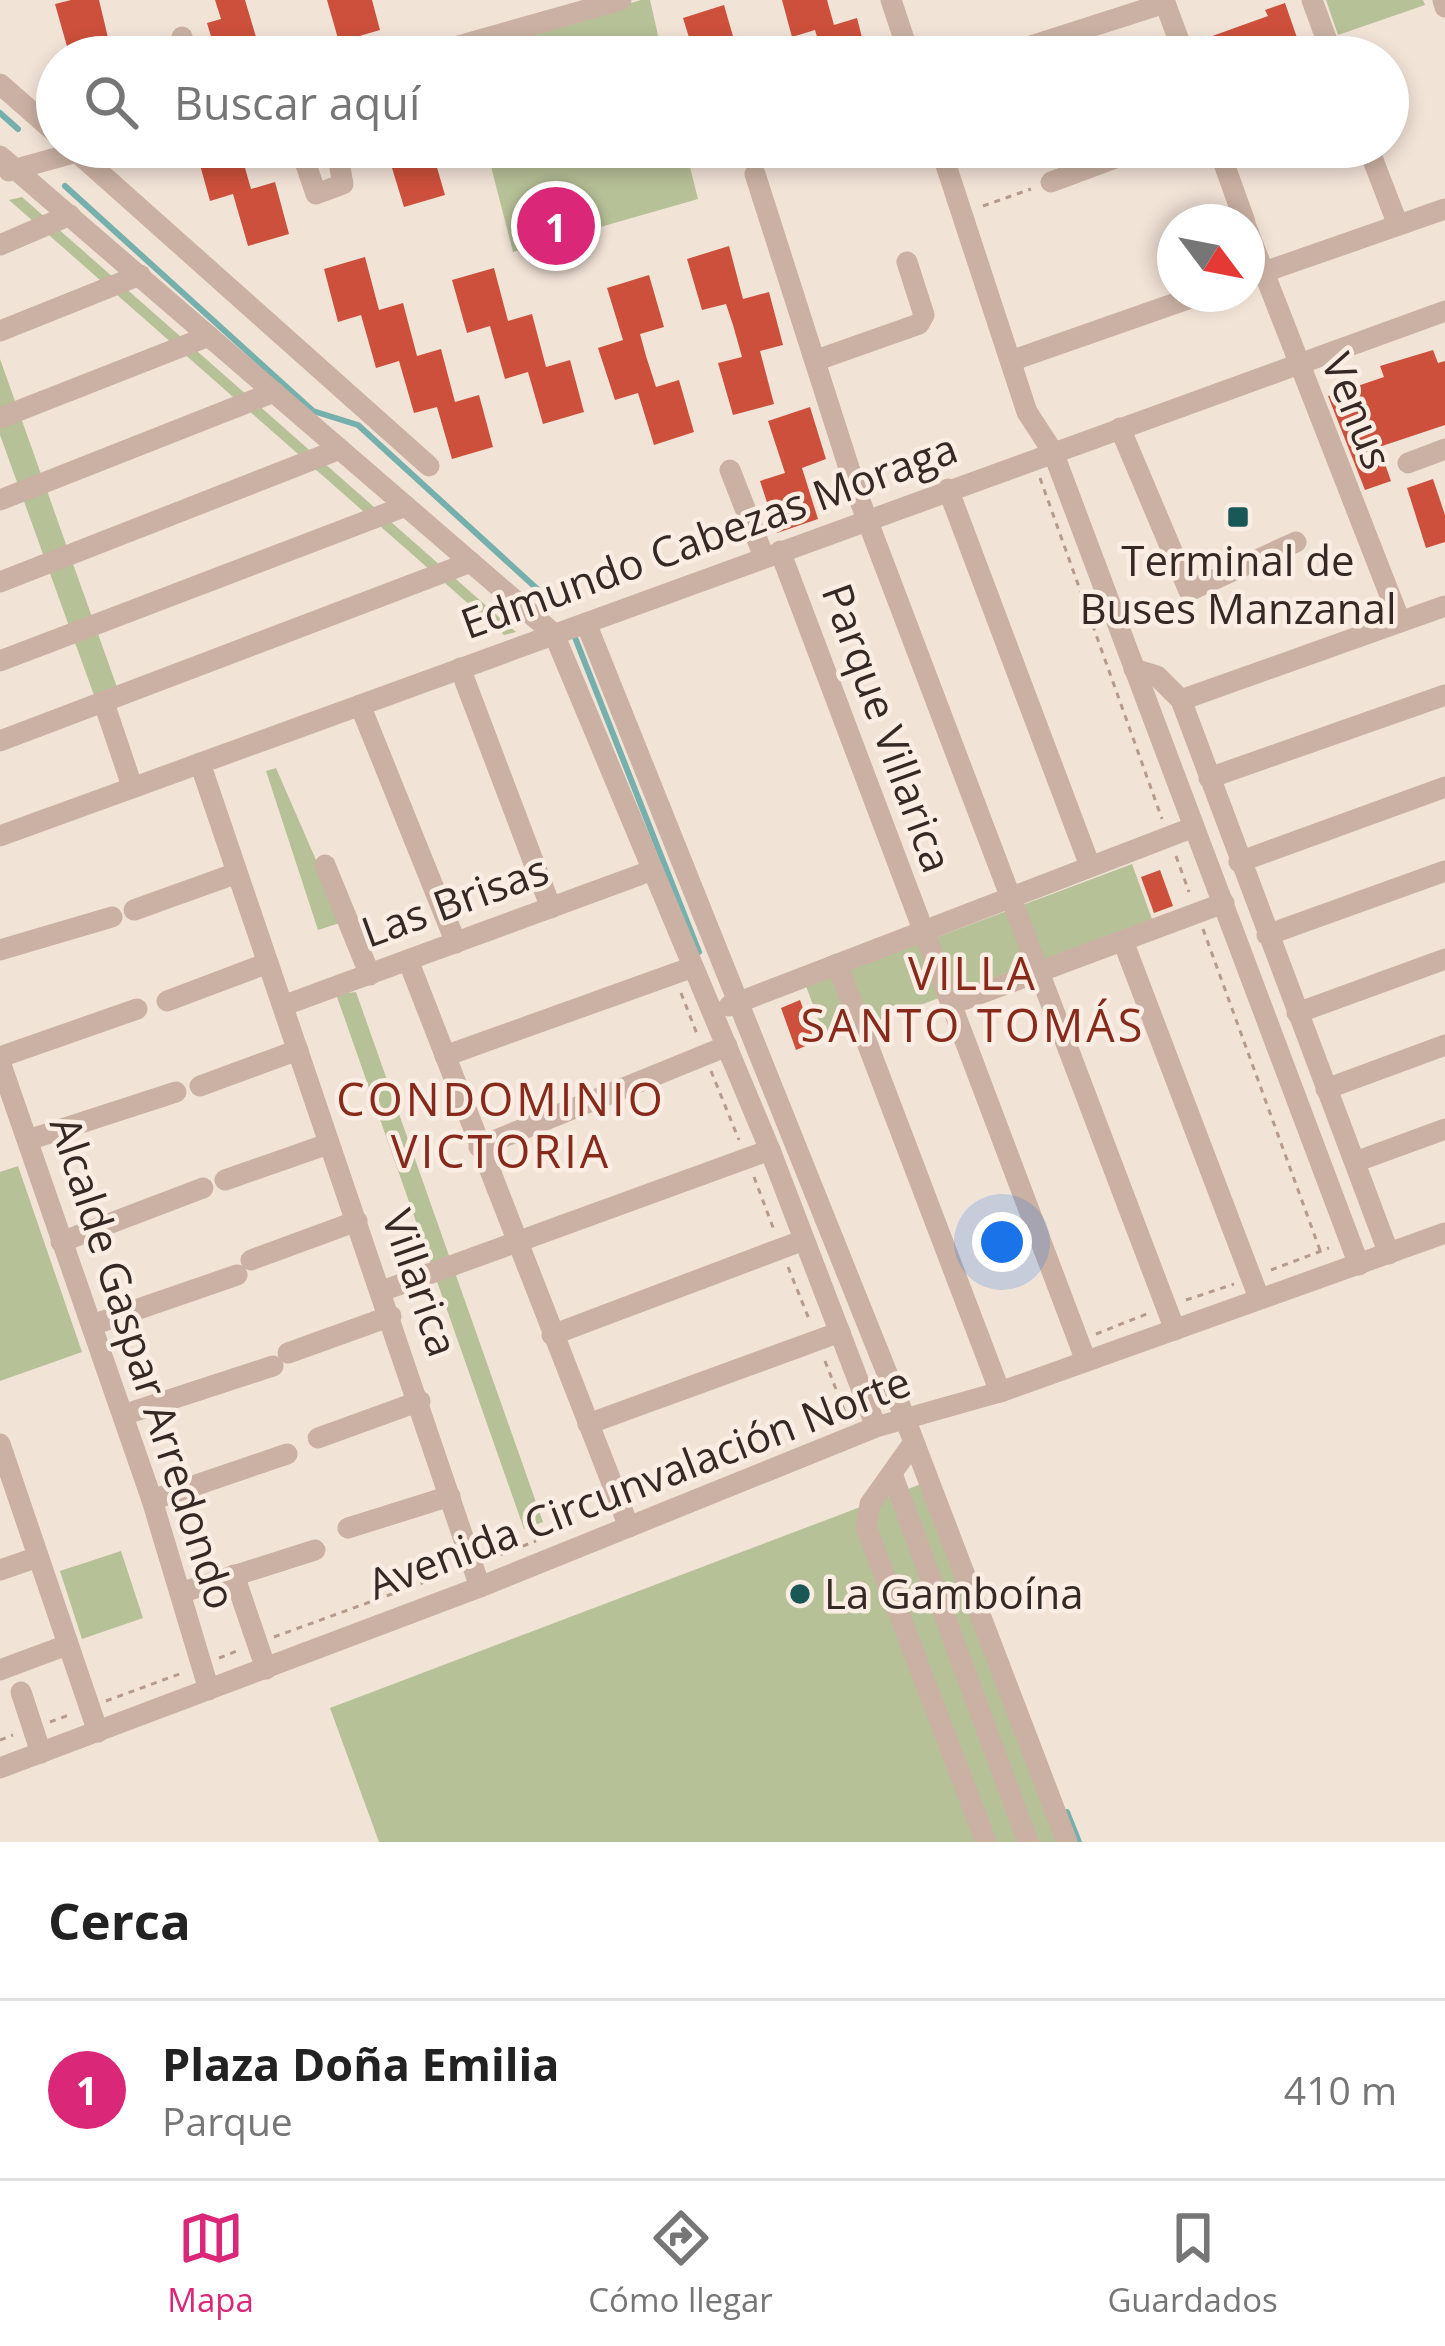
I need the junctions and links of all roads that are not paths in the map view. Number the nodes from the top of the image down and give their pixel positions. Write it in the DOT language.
graph roads {
  1 [pos="621,0"];
  2 [pos="891,0"];
  3 [pos="1312,0"];
  4 [pos="1164,2"];
  5 [pos="493,36"];
  6 [pos="903,36"];
  7 [pos="1061,36"];
  8 [pos="1177,36"];
  9 [pos="1326,36"];
  10 [pos="0,84"];
  11 [pos="36,116"];
  12 [pos="36,159"];
  13 [pos="5,166"];
  14 [pos="103,168"];
  15 [pos="307,168"];
  16 [pos="340,168"];
  17 [pos="947,168"];
  18 [pos="1089,168"];
  19 [pos="1225,168"];
  20 [pos="1376,168"];
  21 [pos="755,174"];
  22 [pos="1051,182"];
  23 [pos="1238,204"];
  24 [pos="1445,209"];
  25 [pos="70,215"];
  26 [pos="1398,225"];
  27 [pos="0,245"];
  28 [pos="907,262"];
  29 [pos="1265,272"];
  30 [pos="140,275"];
  31 [pos="1265,297"];
  32 [pos="1157,310"];
  33 [pos="1445,311"];
  34 [pos="0,331"];
  35 [pos="209,336"];
  36 [pos="817,360"];
  37 [pos="1011,361"];
  38 [pos="1295,362"];
  39 [pos="274,392"];
  40 [pos="0,418"];
  41 [pos="1120,428"];
  42 [pos="340,449"];
  43 [pos="1445,449"];
  44 [pos="1043,455"];
  45 [pos="1408,463"];
  46 [pos="429,466"];
  47 [pos="730,470"];
  48 [pos="948,489"];
  49 [pos="0,500"];
  50 [pos="406,506"];
  51 [pos="868,519"];
  52 [pos="1296,542"];
  53 [pos="772,554"];
  54 [pos="472,562"];
  55 [pos="0,582"];
  56 [pos="1445,606"];
  57 [pos="1400,621"];
  58 [pos="586,622"];
  59 [pos="554,634"];
  60 [pos="0,661"];
  61 [pos="460,668"];
  62 [pos="1134,669"];
  63 [pos="1445,695"];
  64 [pos="1181,700"];
  65 [pos="104,703"];
  66 [pos="360,705"];
  67 [pos="0,741"];
  68 [pos="200,763"];
  69 [pos="1209,778"];
  70 [pos="132,786"];
  71 [pos="1445,787"];
  72 [pos="1194,827"];
  73 [pos="0,836"];
  74 [pos="1239,862"];
  75 [pos="326,865"];
  76 [pos="1090,866"];
  77 [pos="653,870"];
  78 [pos="1445,871"];
  79 [pos="237,873"];
  80 [pos="1014,896"];
  81 [pos="1223,903"];
  82 [pos="551,908"];
  83 [pos="922,932"];
  84 [pos="1268,935"];
  85 [pos="1123,941"];
  86 [pos="456,943"];
  87 [pos="0,950"];
  88 [pos="1445,959"];
  89 [pos="408,960"];
  90 [pos="268,963"];
  91 [pos="837,964"];
  92 [pos="693,967"];
  93 [pos="1041,971"];
  94 [pos="370,975"];
  95 [pos="167,1001"];
  96 [pos="738,1002"];
  97 [pos="955,1003"];
  98 [pos="285,1006"];
  99 [pos="137,1009"];
  100 [pos="712,1012"];
  101 [pos="1297,1013"];
  102 [pos="1445,1045"];
  103 [pos="727,1046"];
  104 [pos="298,1049"];
  105 [pos="445,1056"];
  106 [pos="0,1059"];
  107 [pos="200,1086"];
  108 [pos="1326,1089"];
  109 [pos="176,1092"];
  110 [pos="1445,1129"];
  111 [pos="28,1140"];
  112 [pos="328,1144"];
  113 [pos="479,1147"];
  114 [pos="770,1150"];
  115 [pos="1355,1162"];
  116 [pos="357,1221"];
  117 [pos="1445,1234"];
  118 [pos="804,1240"];
  119 [pos="61,1241"];
  120 [pos="518,1242"];
  121 [pos="1389,1254"];
  122 [pos="1359,1265"];
  123 [pos="382,1291"];
  124 [pos="1259,1298"];
  125 [pos="391,1316"];
  126 [pos="92,1324"];
  127 [pos="1175,1330"];
  128 [pos="840,1332"];
  129 [pos="552,1335"];
  130 [pos="1086,1361"];
  131 [pos="1000,1392"];
  132 [pos="420,1401"];
  133 [pos="123,1415"];
  134 [pos="905,1419"];
  135 [pos="588,1424"];
  136 [pos="875,1426"];
  137 [pos="318,1438"];
  138 [pos="914,1442"];
  139 [pos="287,1454"];
  140 [pos="2,1457"];
  141 [pos="892,1474"];
  142 [pos="450,1496"];
  143 [pos="152,1500"];
  144 [pos="629,1527"];
  145 [pos="348,1528"];
  146 [pos="315,1550"];
  147 [pos="38,1557"];
  148 [pos="0,1570"];
  149 [pos="234,1575"];
  150 [pos="480,1587"];
  151 [pos="179,1593"];
  152 [pos="67,1646"];
  153 [pos="266,1669"];
  154 [pos="0,1670"];
  155 [pos="209,1690"];
  156 [pos="21,1692"];
  157 [pos="98,1732"];
  158 [pos="40,1753"];
  159 [pos="0,1768"];
  160 [pos="986,1842"];
  161 [pos="1028,1842"];
  162 [pos="1067,1842"];
  1 -- 5 [label="street"];
  2 -- 6 [label="street"];
  3 -- 9 [label="street"];
  4 -- 7 [label="street"];
  4 -- 8 [label="street"];
  10 -- 11 [label="street"];
  12 -- 13 [label="street"];
  13 -- 25 [label="street"];
  14 -- 46 [label="street"];
  15 -- 16 [label="street"];
  17 -- 37 [label="street"];
  18 -- 22 [label="street"];
  19 -- 23 [label="street, Venus"];
  20 -- 26 [label="street"];
  21 -- 36 [label="street"];
  24 -- 26 [label="street"];
  25 -- 27 [label="street"];
  25 -- 30 [label="street"];
  26 -- 29 [label="street"];
  28 -- 36 [label="street"];
  30 -- 34 [label="street"];
  30 -- 35 [label="street"];
  31 -- 38 [label="street, Venus"];
  32 -- 37 [label="street"];
  33 -- 38 [label="street, Edmundo Cabezas Moraga"];
  35 -- 39 [label="street"];
  35 -- 40 [label="street"];
  36 -- 51 [label="street"];
  37 -- 44 [label="street"];
  38 -- 41 [label="street, Edmundo Cabezas Moraga"];
  38 -- 57 [label="street, Venus"];
  39 -- 42 [label="street"];
  39 -- 49 [label="street"];
  41 -- 44 [label="street, Edmundo Cabezas Moraga"];
  41 -- 52 [label="street"];
  42 -- 50 [label="street"];
  42 -- 55 [label="street"];
  43 -- 45 [label="street"];
  44 -- 48 [label="street, Edmundo Cabezas Moraga"];
  44 -- 62 [label="street"];
  47 -- 53 [label="street, Parque Villarica"];
  48 -- 51 [label="street, Edmundo Cabezas Moraga"];
  48 -- 76 [label="street"];
  50 -- 54 [label="street"];
  50 -- 60 [label="street"];
  51 -- 53 [label="street, Edmundo Cabezas Moraga"];
  51 -- 80 [label="street"];
  53 -- 58 [label="street, Edmundo Cabezas Moraga"];
  53 -- 83 [label="street, Parque Villarica"];
  54 -- 59 [label="street"];
  54 -- 65 [label="street"];
  56 -- 57 [label="street"];
  57 -- 64 [label="street"];
  58 -- 59 [label="street, Edmundo Cabezas Moraga"];
  58 -- 96 [label="street"];
  59 -- 61 [label="street, Edmundo Cabezas Moraga"];
  59 -- 77 [label="street"];
  61 -- 66 [label="street, Edmundo Cabezas Moraga"];
  61 -- 82 [label="street"];
  62 -- 64 [label="street"];
  62 -- 72 [label="street"];
  63 -- 69 [label="street"];
  64 -- 69 [label="street"];
  65 -- 67 [label="street"];
  65 -- 70 [label="street"];
  66 -- 68 [label="street, Edmundo Cabezas Moraga"];
  66 -- 86 [label="street"];
  68 -- 70 [label="street, Edmundo Cabezas Moraga"];
  68 -- 79 [label="street, Villarica"];
  69 -- 74 [label="street"];
  70 -- 73 [label="street, Edmundo Cabezas Moraga"];
  71 -- 74 [label="street"];
  72 -- 76 [label="street"];
  72 -- 81 [label="street"];
  74 -- 84 [label="street"];
  75 -- 94 [label="street"];
  76 -- 80 [label="street"];
  77 -- 82 [label="street, Las Brisas"];
  77 -- 92 [label="street"];
  78 -- 84 [label="street"];
  79 -- 87 [label="street"];
  79 -- 90 [label="street, Villarica"];
  80 -- 83 [label="street"];
  80 -- 93 [label="street"];
  81 -- 85 [label="street"];
  81 -- 122 [label="street"];
  82 -- 86 [label="street, Las Brisas"];
  83 -- 91 [label="street"];
  83 -- 97 [label="street, Parque Villarica"];
  84 -- 101 [label="street"];
  85 -- 93 [label="street"];
  85 -- 124 [label="street"];
  86 -- 89 [label="street, Las Brisas"];
  88 -- 101 [label="street"];
  89 -- 94 [label="street, Las Brisas"];
  89 -- 105 [label="street"];
  90 -- 95 [label="street"];
  90 -- 98 [label="street, Villarica"];
  91 -- 96 [label="street"];
  91 -- 131 [label="street"];
  92 -- 100 [label="street"];
  92 -- 105 [label="street"];
  93 -- 97 [label="street"];
  93 -- 127 [label="street"];
  94 -- 98 [label="street, Las Brisas"];
  96 -- 100 [label="street"];
  96 -- 134 [label="street"];
  97 -- 130 [label="street, Parque Villarica"];
  98 -- 104 [label="street, Villarica"];
  99 -- 106 [label="street"];
  100 -- 103 [label="street"];
  101 -- 108 [label="street"];
  102 -- 108 [label="street"];
  103 -- 113 [label="street"];
  103 -- 114 [label="street"];
  104 -- 107 [label="street"];
  104 -- 112 [label="street, Villarica"];
  105 -- 113 [label="street"];
  106 -- 111 [label="street, Alcalde Gaspar Arredondo"];
  108 -- 115 [label="street"];
  109 -- 111 [label="street"];
  110 -- 115 [label="street"];
  111 -- 119 [label="street, Alcalde Gaspar Arredondo"];
  112 -- 116 [label="street, Villarica"];
  112 -- 119 [label="street"];
  113 -- 120 [label="street"];
  114 -- 118 [label="street"];
  114 -- 120 [label="street"];
  115 -- 121 [label="street"];
  116 -- 123 [label="street, Villarica"];
  116 -- 126 [label="street"];
  117 -- 121 [label="street, Avenida Circunvalación Norte"];
  118 -- 128 [label="street"];
  118 -- 129 [label="street"];
  119 -- 126 [label="street, Alcalde Gaspar Arredondo"];
  120 -- 123 [label="street"];
  120 -- 129 [label="street"];
  121 -- 122 [label="street, Avenida Circunvalación Norte"];
  122 -- 124 [label="street, Avenida Circunvalación Norte"];
  123 -- 125 [label="street, Villarica"];
  124 -- 127 [label="street, Avenida Circunvalación Norte"];
  125 -- 132 [label="street, Villarica"];
  125 -- 133 [label="street"];
  126 -- 133 [label="street, Alcalde Gaspar Arredondo"];
  127 -- 130 [label="street, Avenida Circunvalación Norte"];
  128 -- 135 [label="street"];
  128 -- 136 [label="street"];
  129 -- 135 [label="street"];
  130 -- 131 [label="street, Avenida Circunvalación Norte"];
  131 -- 134 [label="street, Avenida Circunvalación Norte"];
  132 -- 137 [label="street"];
  132 -- 142 [label="street, Villarica"];
  133 -- 143 [label="street, Alcalde Gaspar Arredondo"];
  134 -- 136 [label="street, Avenida Circunvalación Norte"];
  134 -- 138 [label="street"];
  135 -- 144 [label="street"];
  136 -- 144 [label="street, Avenida Circunvalación Norte"];
  138 -- 141 [label="street"];
  138 -- 162 [label="street"];
  139 -- 143 [label="street"];
  140 -- 147 [label="street"];
  141 -- 160 [label="street"];
  141 -- 161 [label="street"];
  142 -- 145 [label="street"];
  142 -- 150 [label="street, Villarica"];
  143 -- 151 [label="street, Alcalde Gaspar Arredondo"];
  144 -- 150 [label="street, Avenida Circunvalación Norte"];
  146 -- 149 [label="street"];
  147 -- 148 [label="street"];
  147 -- 152 [label="street"];
  149 -- 151 [label="street"];
  149 -- 153 [label="street"];
  150 -- 153 [label="street, Avenida Circunvalación Norte"];
  151 -- 155 [label="street, Alcalde Gaspar Arredondo"];
  152 -- 154 [label="street"];
  152 -- 157 [label="street"];
  153 -- 155 [label="street, Avenida Circunvalación Norte"];
  155 -- 157 [label="street, Avenida Circunvalación Norte"];
  156 -- 158 [label="street"];
  157 -- 158 [label="street, Avenida Circunvalación Norte"];
  158 -- 159 [label="street, Avenida Circunvalación Norte"];
}
